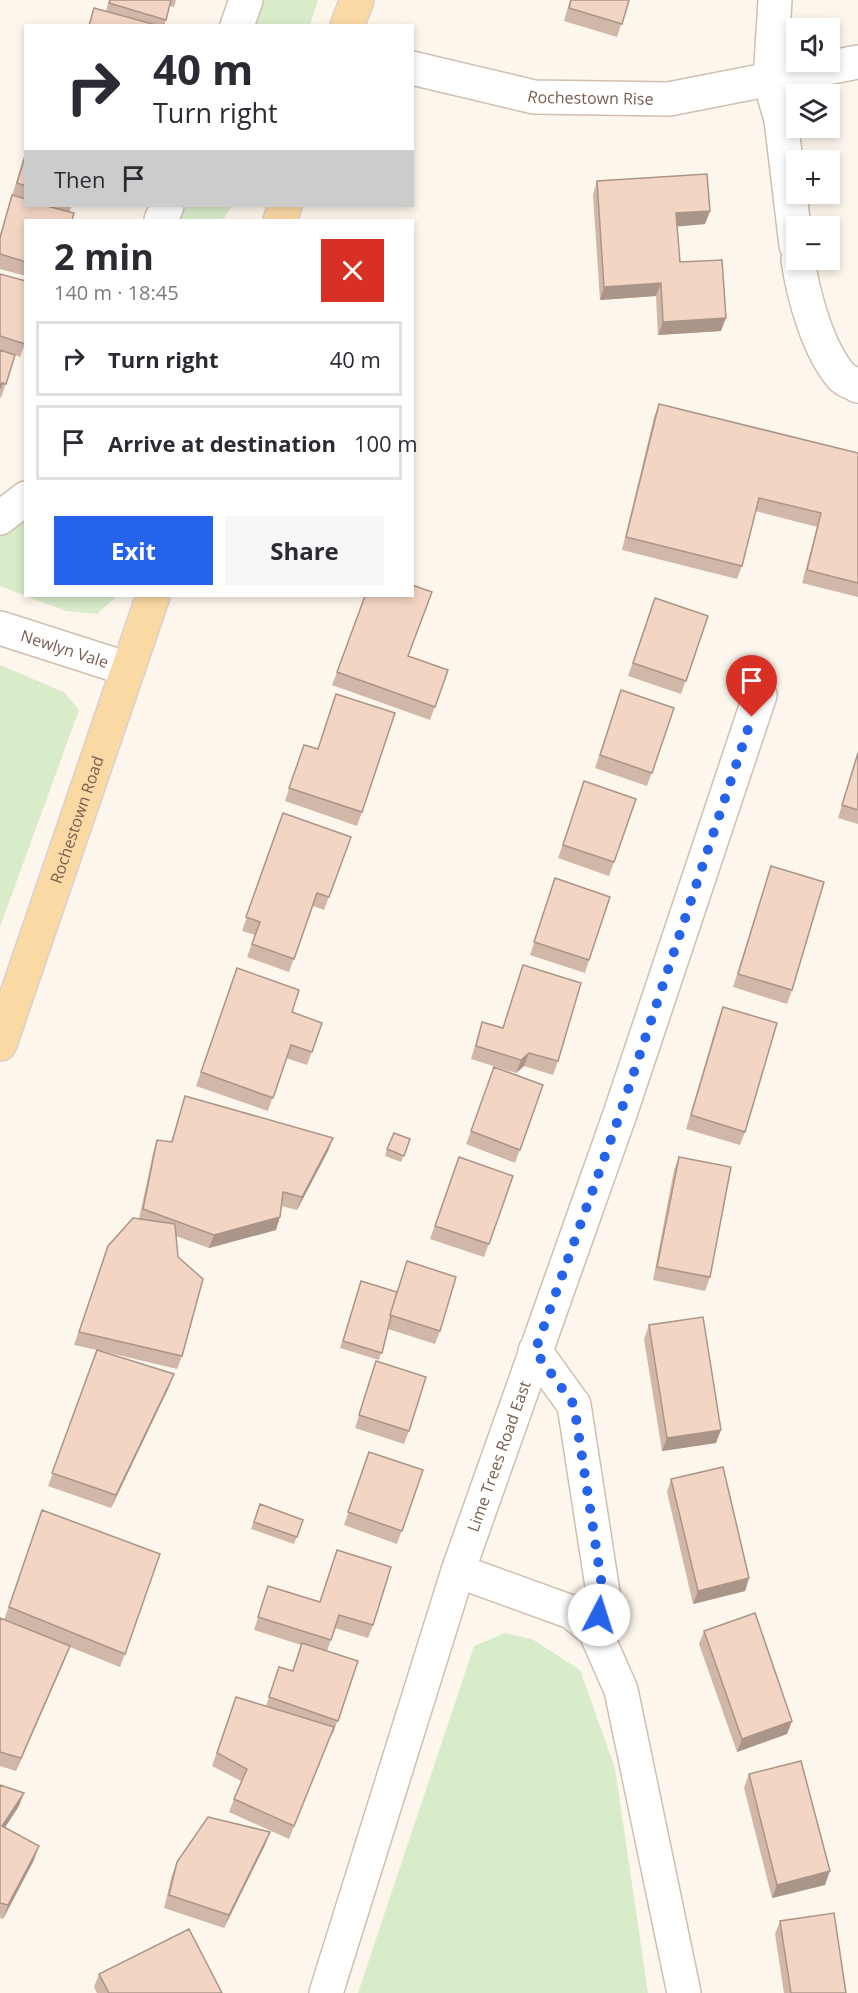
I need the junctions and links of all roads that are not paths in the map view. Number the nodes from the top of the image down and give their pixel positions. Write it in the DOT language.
graph roads {
  1 [pos="246,0"];
  2 [pos="357,0"];
  3 [pos="774,0"];
  4 [pos="238,24"];
  5 [pos="348,24"];
  6 [pos="858,62"];
  7 [pos="414,68"];
  8 [pos="770,81"];
  9 [pos="793,216"];
  10 [pos="800,270"];
  11 [pos="858,386"];
  12 [pos="24,500"];
  13 [pos="0,518"];
  14 [pos="153,597"];
  15 [pos="0,628"];
  16 [pos="128,669"];
  17 [pos="760,695"];
  18 [pos="0,1044"];
  19 [pos="535,1351"];
  20 [pos="458,1571"];
  21 [pos="595,1632"];
  22 [pos="326,1993"];
  23 [pos="684,1993"];
  1 -- 4 [label="street"];
  2 -- 5 [label="main road"];
  3 -- 8 [label="street"];
  6 -- 8 [label="street, Rochestown Rise"];
  7 -- 8 [label="street, Rochestown Rise"];
  8 -- 9 [label="street"];
  10 -- 11 [label="street"];
  12 -- 13 [label="street"];
  14 -- 16 [label="main road, Rochestown Road"];
  15 -- 16 [label="street, Newlyn Vale"];
  16 -- 18 [label="main road, Rochestown Road"];
  17 -- 19 [label="street, Lime Trees Road East"];
  19 -- 20 [label="street, Lime Trees Road East"];
  19 -- 21 [label="street"];
  20 -- 21 [label="street"];
  20 -- 22 [label="street, Lime Trees Road East"];
  21 -- 23 [label="street"];
}
